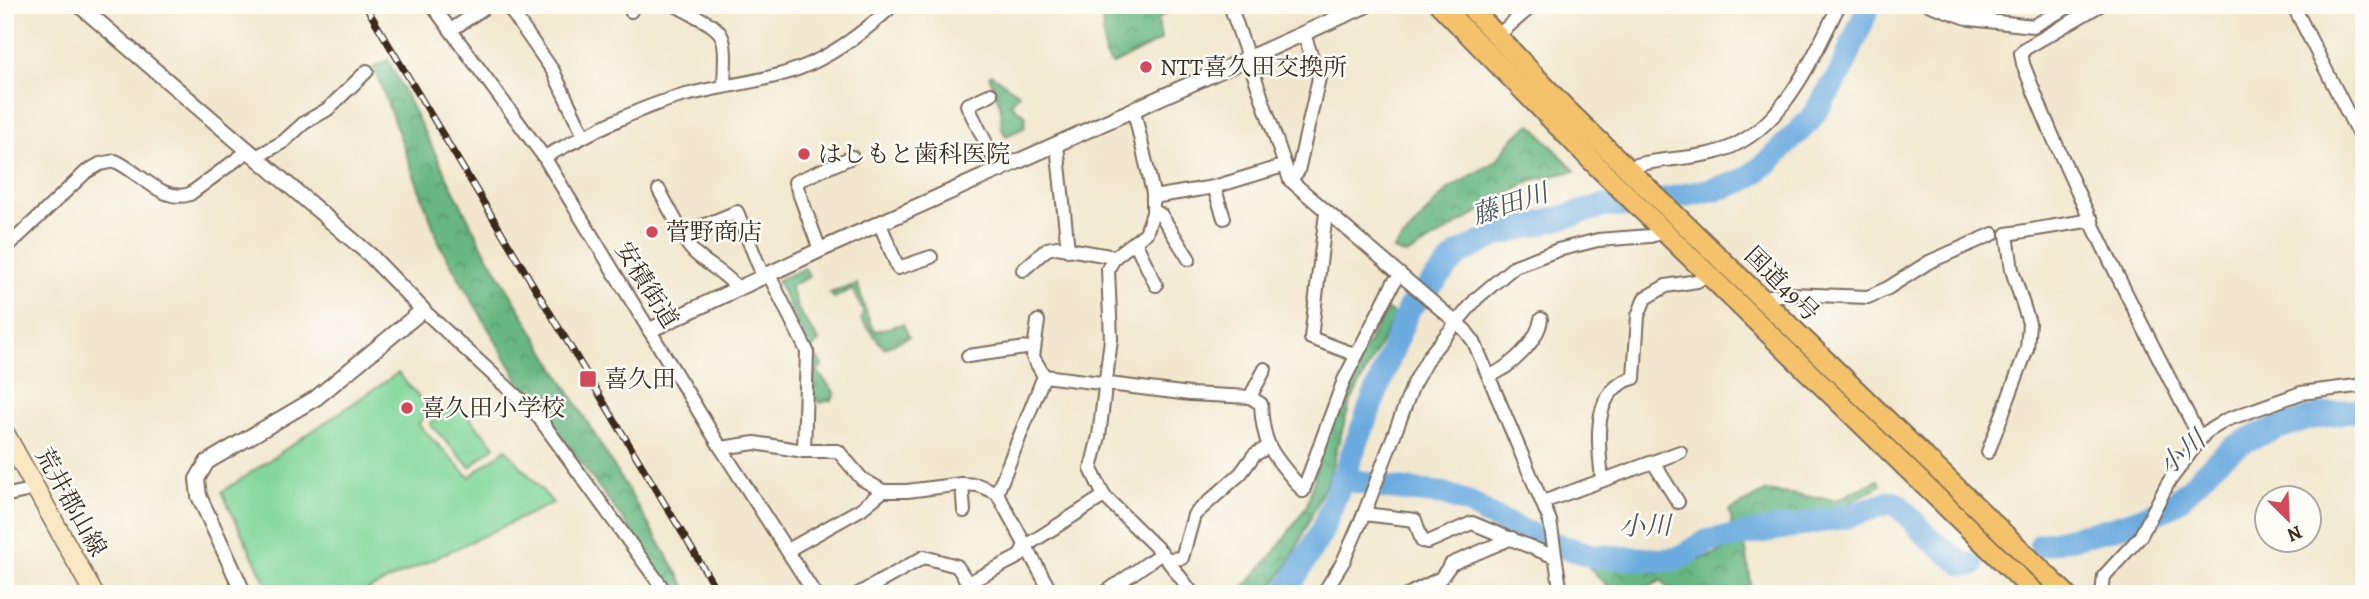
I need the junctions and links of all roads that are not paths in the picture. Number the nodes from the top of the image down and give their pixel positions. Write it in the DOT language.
graph roads {
  1 [pos="79,5"];
  2 [pos="432,5"];
  3 [pos="488,5"];
  4 [pos="507,5"];
  5 [pos="675,5"];
  6 [pos="893,5"];
  7 [pos="1230,5"];
  8 [pos="1367,5"];
  9 [pos="1440,5"];
  10 [pos="1468,5"];
  11 [pos="1533,5"];
  12 [pos="1839,5"];
  13 [pos="1930,5"];
  14 [pos="2072,5"];
  15 [pos="2100,5"];
  16 [pos="2293,5"];
  17 [pos="451,30"];
  18 [pos="1304,34"];
  19 [pos="1496,37"];
  20 [pos="1247,61"];
  21 [pos="367,71"];
  22 [pos="724,85"];
  23 [pos="990,94"];
  24 [pos="1134,111"];
  25 [pos="584,136"];
  26 [pos="1056,145"];
  27 [pos="2364,145"];
  28 [pos="252,154"];
  29 [pos="544,157"];
  30 [pos="852,157"];
  31 [pos="1283,166"];
  32 [pos="1629,169"];
  33 [pos="1000,171"];
  34 [pos="1290,180"];
  35 [pos="1214,187"];
  36 [pos="659,190"];
  37 [pos="1153,204"];
  38 [pos="1326,213"];
  39 [pos="1224,218"];
  40 [pos="2092,220"];
  41 [pos="880,223"];
  42 [pos="1663,229"];
  43 [pos="1993,234"];
  44 [pos="684,236"];
  45 [pos="1136,244"];
  46 [pos="5,248"];
  47 [pos="820,250"];
  48 [pos="1068,250"];
  49 [pos="931,257"];
  50 [pos="1115,257"];
  51 [pos="1189,259"];
  52 [pos="1023,270"];
  53 [pos="1709,274"];
  54 [pos="766,275"];
  55 [pos="1396,278"];
  56 [pos="1156,285"];
  57 [pos="737,288"];
  58 [pos="1761,297"];
  59 [pos="423,310"];
  60 [pos="1541,319"];
  61 [pos="1038,321"];
  62 [pos="1457,324"];
  63 [pos="650,330"];
  64 [pos="1032,347"];
  65 [pos="1356,355"];
  66 [pos="968,356"];
  67 [pos="1265,369"];
  68 [pos="1044,376"];
  69 [pos="1490,376"];
  70 [pos="1105,382"];
  71 [pos="2364,385"];
  72 [pos="1250,397"];
  73 [pos="5,433"];
  74 [pos="2200,438"];
  75 [pos="1268,447"];
  76 [pos="721,448"];
  77 [pos="803,451"];
  78 [pos="1680,452"];
  79 [pos="1988,452"];
  80 [pos="1653,461"];
  81 [pos="1602,480"];
  82 [pos="962,484"];
  83 [pos="36,489"];
  84 [pos="5,490"];
  85 [pos="883,491"];
  86 [pos="997,493"];
  87 [pos="1104,496"];
  88 [pos="1543,502"];
  89 [pos="1678,502"];
  90 [pos="964,511"];
  91 [pos="1364,514"];
  92 [pos="1512,538"];
  93 [pos="1024,547"];
  94 [pos="788,550"];
  95 [pos="1555,553"];
  96 [pos="1165,556"];
  97 [pos="94,594"];
  98 [pos="244,594"];
  99 [pos="667,594"];
  100 [pos="816,594"];
  101 [pos="858,594"];
  102 [pos="1052,594"];
  103 [pos="1103,594"];
  104 [pos="1193,594"];
  105 [pos="1323,594"];
  106 [pos="1409,594"];
  107 [pos="1561,594"];
  108 [pos="2036,594"];
  109 [pos="2066,594"];
  110 [pos="2102,594"];
  1 -- 28 [label="street"];
  2 -- 17 [label="street, 安積街道"];
  3 -- 17 [label="street"];
  4 -- 25 [label="street"];
  5 -- 22 [label="street"];
  6 -- 22 [label="street"];
  7 -- 20 [label="street"];
  8 -- 18 [label="street"];
  9 -- 42 [label="highway, 国道49号"];
  10 -- 19 [label="highway, 国道49号"];
  11 -- 19 [label="street"];
  12 -- 32 [label="street"];
  13 -- 14 [label="street"];
  15 -- 40 [label="street"];
  16 -- 27 [label="street"];
  17 -- 29 [label="street, 安積街道"];
  18 -- 20 [label="street"];
  18 -- 34 [label="street"];
  19 -- 32 [label="highway, 国道49号"];
  20 -- 24 [label="street"];
  20 -- 31 [label="street"];
  21 -- 28 [label="street"];
  22 -- 25 [label="street"];
  23 -- 33 [label="street"];
  24 -- 26 [label="street"];
  24 -- 37 [label="street"];
  25 -- 29 [label="street"];
  26 -- 33 [label="street"];
  26 -- 48 [label="street"];
  28 -- 46 [label="street"];
  28 -- 59 [label="street"];
  29 -- 63 [label="street, 安積街道"];
  30 -- 47 [label="street"];
  31 -- 34 [label="street"];
  31 -- 35 [label="street"];
  32 -- 58 [label="highway, 国道49号"];
  33 -- 41 [label="street"];
  34 -- 38 [label="street"];
  35 -- 37 [label="street"];
  35 -- 39 [label="street"];
  36 -- 44 [label="street"];
  37 -- 45 [label="street"];
  37 -- 51 [label="street"];
  38 -- 55 [label="street"];
  38 -- 65 [label="street"];
  40 -- 74 [label="street"];
  40 -- 79 [label="street"];
  41 -- 47 [label="street"];
  41 -- 49 [label="street"];
  42 -- 53 [label="highway, 国道49号"];
  42 -- 62 [label="street"];
  43 -- 58 [label="street"];
  44 -- 54 [label="street"];
  44 -- 57 [label="street"];
  45 -- 50 [label="street"];
  45 -- 56 [label="street"];
  47 -- 54 [label="street"];
  48 -- 50 [label="street"];
  48 -- 52 [label="street"];
  50 -- 70 [label="street"];
  53 -- 81 [label="street"];
  53 -- 108 [label="highway, 国道49号"];
  54 -- 57 [label="street"];
  54 -- 77 [label="street"];
  55 -- 62 [label="street"];
  55 -- 65 [label="street"];
  57 -- 63 [label="street"];
  58 -- 109 [label="highway, 国道49号"];
  59 -- 98 [label="street"];
  59 -- 99 [label="street"];
  60 -- 69 [label="street"];
  61 -- 64 [label="street"];
  62 -- 69 [label="street"];
  62 -- 91 [label="street"];
  63 -- 76 [label="street, 安積街道"];
  64 -- 66 [label="street"];
  64 -- 68 [label="street"];
  65 -- 75 [label="street"];
  67 -- 72 [label="street"];
  68 -- 70 [label="street"];
  68 -- 86 [label="street"];
  69 -- 88 [label="street"];
  70 -- 72 [label="street"];
  70 -- 87 [label="street"];
  71 -- 74 [label="street"];
  72 -- 75 [label="street"];
  73 -- 83 [label="main road, 荒井郡山線"];
  74 -- 110 [label="street"];
  75 -- 96 [label="street"];
  76 -- 77 [label="street"];
  76 -- 94 [label="street, 安積街道"];
  77 -- 85 [label="street"];
  78 -- 80 [label="street"];
  80 -- 81 [label="street"];
  80 -- 89 [label="street"];
  81 -- 88 [label="street"];
  82 -- 85 [label="street"];
  82 -- 86 [label="street"];
  82 -- 90 [label="street"];
  83 -- 84 [label="street"];
  83 -- 97 [label="main road, 荒井郡山線"];
  85 -- 94 [label="street"];
  86 -- 93 [label="street"];
  87 -- 93 [label="street"];
  87 -- 96 [label="street"];
  88 -- 95 [label="street"];
  91 -- 92 [label="street"];
  91 -- 105 [label="street"];
  92 -- 95 [label="street"];
  92 -- 106 [label="street"];
  93 -- 101 [label="street"];
  93 -- 102 [label="street"];
  94 -- 100 [label="street, 安積街道"];
  95 -- 107 [label="street"];
  96 -- 103 [label="street"];
  96 -- 104 [label="street"];
}
